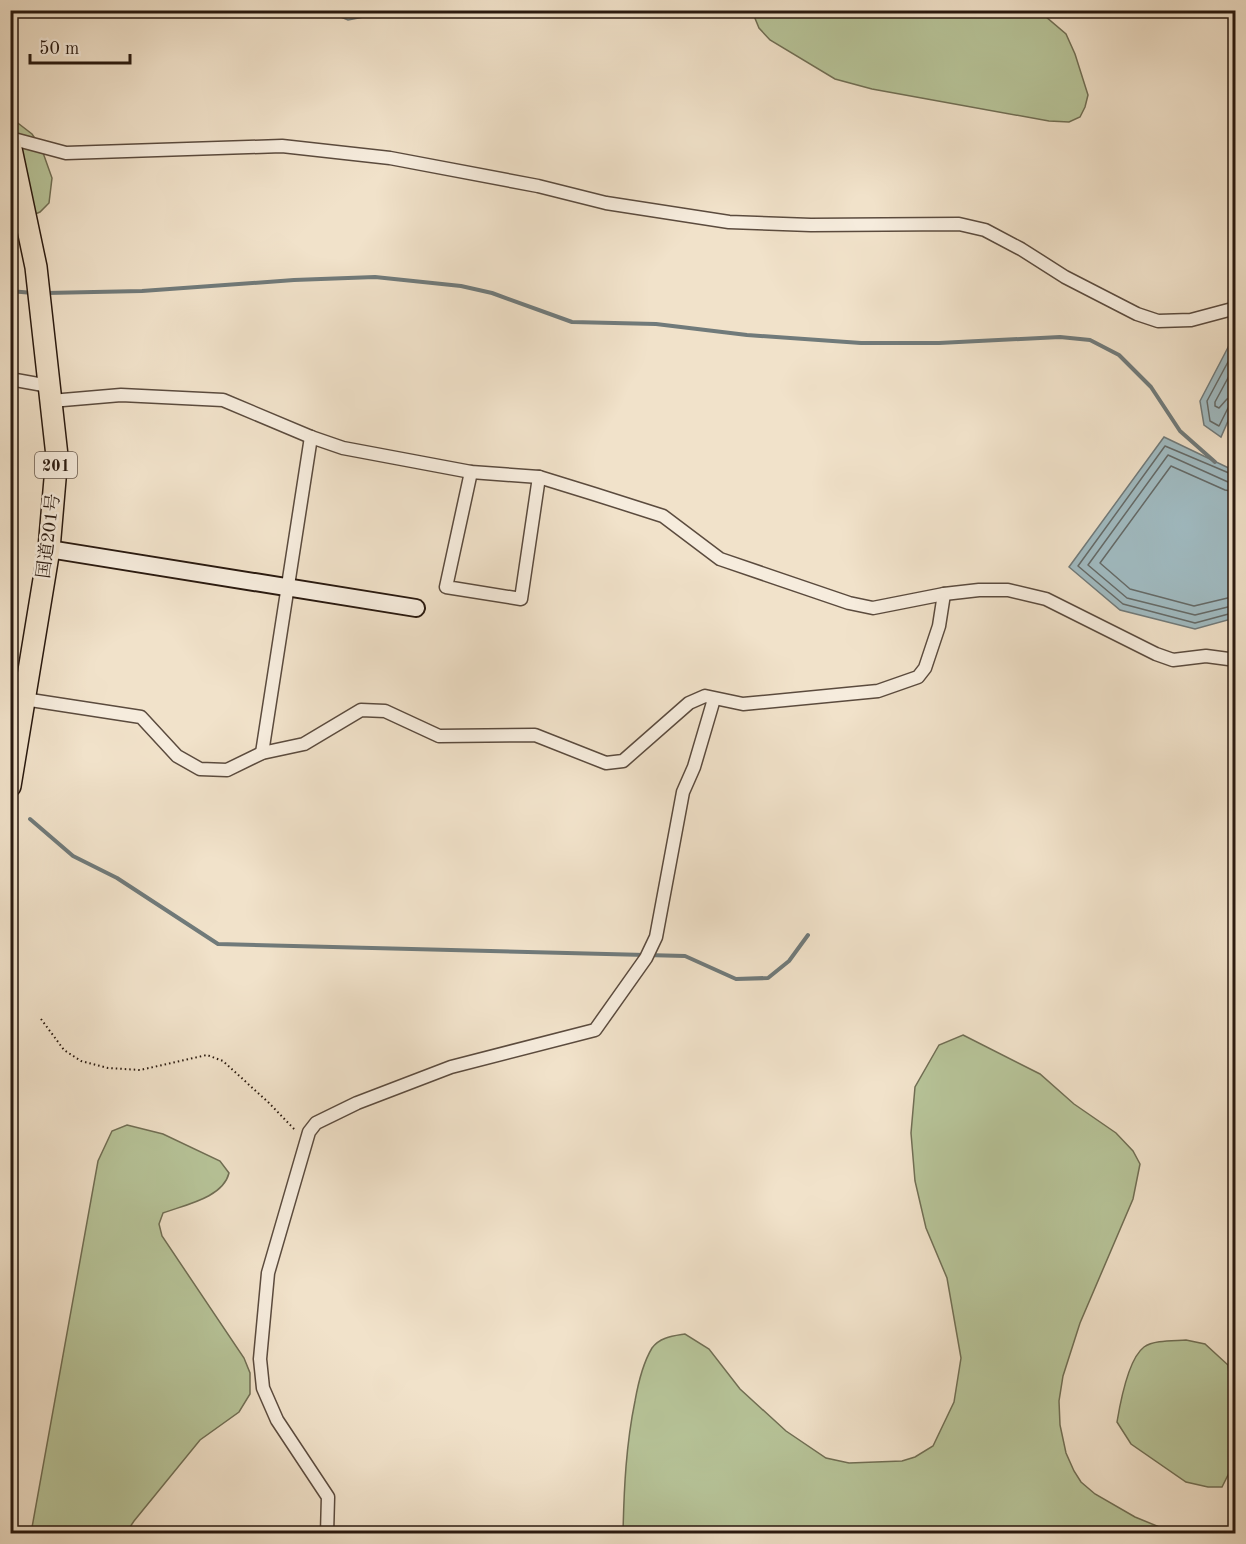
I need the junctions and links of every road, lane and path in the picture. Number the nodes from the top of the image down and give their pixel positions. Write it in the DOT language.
graph roads {
  1 [pos="10,138"];
  2 [pos="10,144"];
  3 [pos="1236,308"];
  4 [pos="10,379"];
  5 [pos="50,393"];
  6 [pos="311,437"];
  7 [pos="471,472"];
  8 [pos="539,477"];
  9 [pos="49,549"];
  10 [pos="289,587"];
  11 [pos="944,594"];
  12 [pos="416,608"];
  13 [pos="1236,660"];
  14 [pos="24,699"];
  15 [pos="714,699"];
  16 [pos="262,753"];
  17 [pos="10,786"];
  18 [pos="41,1019"];
  19 [pos="306,1142"];
  20 [pos="327,1533"];
  1 -- 3 [label="street"];
  2 -- 5 [label="highway, 国道201号 / 201"];
  4 -- 5 [label="street"];
  5 -- 6 [label="street"];
  5 -- 9 [label="highway, 国道201号 / 201"];
  6 -- 7 [label="street"];
  6 -- 10 [label="street"];
  7 -- 8 [label="street"];
  7 -- 8 [label="street"];
  8 -- 11 [label="street"];
  9 -- 10 [label="street"];
  9 -- 14 [label="highway, 国道201号 / 201"];
  10 -- 12 [label="street"];
  10 -- 16 [label="street"];
  11 -- 13 [label="street"];
  11 -- 15 [label="street"];
  14 -- 16 [label="street"];
  14 -- 17 [label="highway, 国道201号 / 201"];
  15 -- 16 [label="street"];
  15 -- 19 [label="street"];
  18 -- 19 [label="path"];
  19 -- 20 [label="street"];
}
